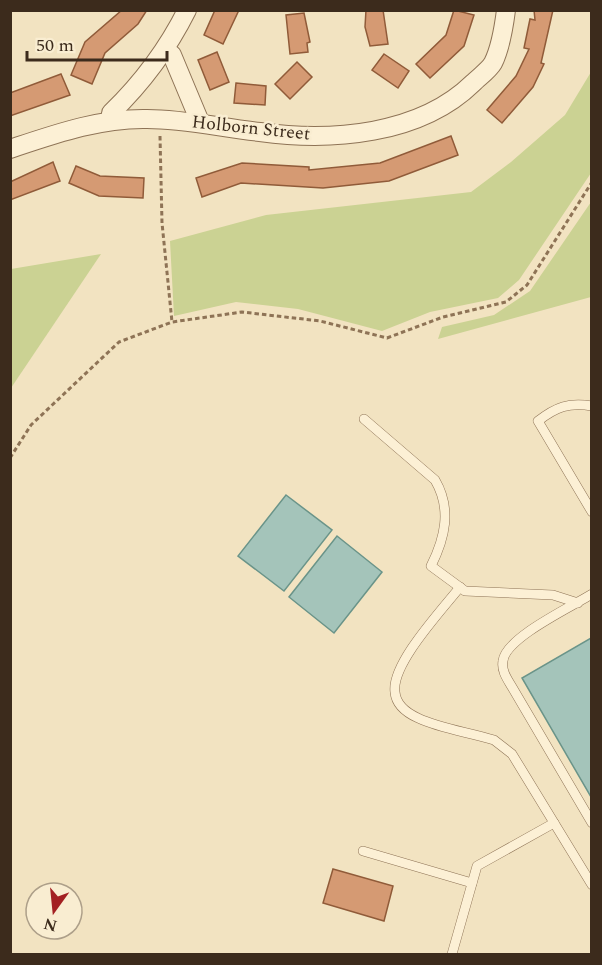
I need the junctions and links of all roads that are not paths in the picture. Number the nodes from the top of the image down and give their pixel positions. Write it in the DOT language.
graph roads {
  1 [pos="187,10"];
  2 [pos="506,10"];
  3 [pos="166,50"];
  4 [pos="111,120"];
  5 [pos="200,123"];
  6 [pos="10,149"];
  7 [pos="591,406"];
  8 [pos="364,419"];
  9 [pos="591,512"];
  10 [pos="460,587"];
  11 [pos="591,594"];
  12 [pos="578,603"];
  13 [pos="554,823"];
  14 [pos="591,823"];
  15 [pos="363,851"];
  16 [pos="472,883"];
  17 [pos="591,885"];
  18 [pos="452,954"];
  1 -- 3 [label="street"];
  2 -- 5 [label="street, Holborn Street"];
  3 -- 4 [label="street"];
  3 -- 5 [label="street"];
  4 -- 5 [label="street, Holborn Street"];
  4 -- 6 [label="street, Holborn Street"];
  7 -- 9 [label="lane"];
  8 -- 10 [label="lane"];
  10 -- 12 [label="lane"];
  10 -- 13 [label="lane"];
  11 -- 12 [label="lane"];
  12 -- 14 [label="lane"];
  13 -- 16 [label="lane"];
  13 -- 17 [label="lane"];
  15 -- 16 [label="lane"];
  16 -- 18 [label="lane"];
}
